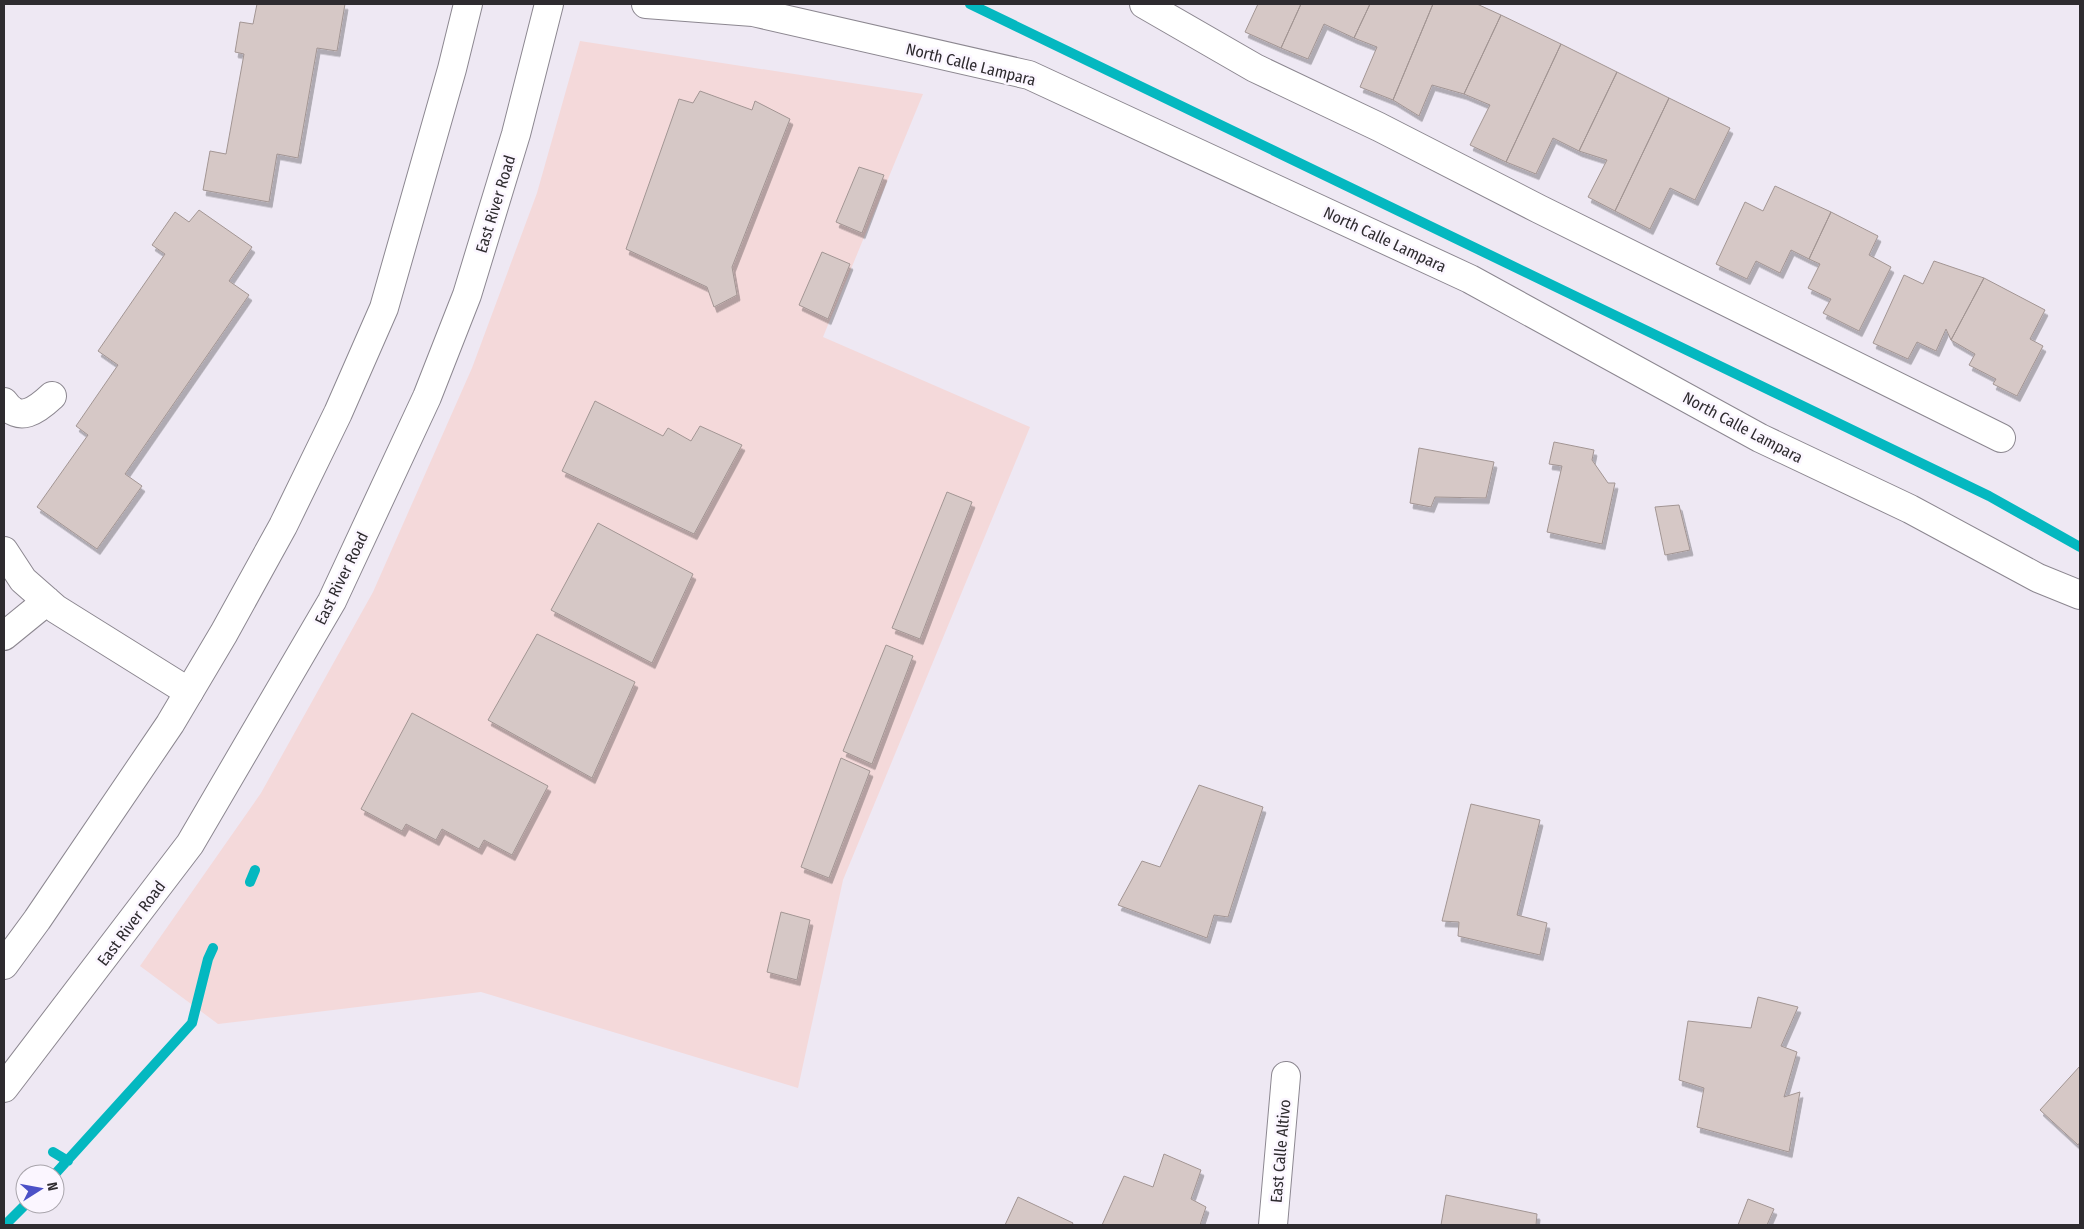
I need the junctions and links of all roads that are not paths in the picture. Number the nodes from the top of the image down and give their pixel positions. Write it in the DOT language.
graph roads {
  1 [pos="468,4"];
  2 [pos="549,4"];
  3 [pos="646,4"];
  4 [pos="1144,4"];
  5 [pos="721,6"];
  6 [pos="52,396"];
  7 [pos="5,410"];
  8 [pos="2000,438"];
  9 [pos="4,551"];
  10 [pos="2080,595"];
  11 [pos="47,601"];
  12 [pos="4,636"];
  13 [pos="189,692"];
  14 [pos="4,965"];
  15 [pos="1286,1076"];
  16 [pos="4,1088"];
  17 [pos="1273,1225"];
  1 -- 13 [label="street"];
  2 -- 16 [label="street, East River Road"];
  3 -- 5 [label="street, North Calle Lampara"];
  4 -- 8 [label="street"];
  5 -- 10 [label="street, North Calle Lampara"];
  6 -- 7 [label="street"];
  9 -- 11 [label="street"];
  11 -- 12 [label="street"];
  11 -- 13 [label="street"];
  13 -- 14 [label="street"];
  15 -- 17 [label="street, East Calle Altivo"];
}
